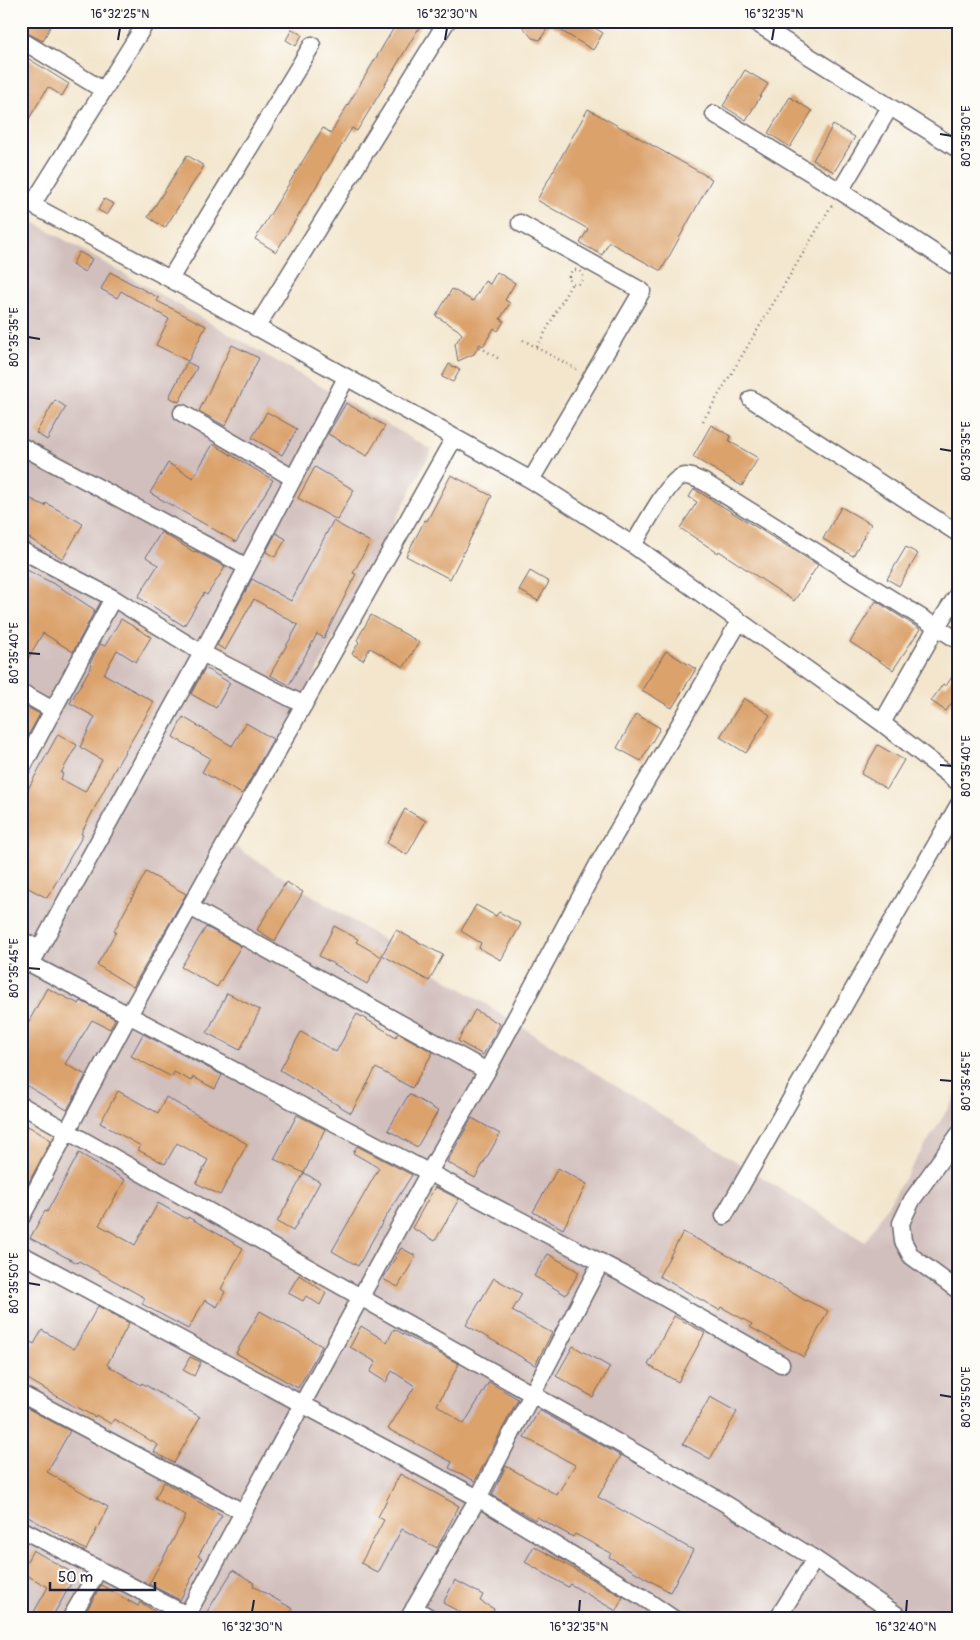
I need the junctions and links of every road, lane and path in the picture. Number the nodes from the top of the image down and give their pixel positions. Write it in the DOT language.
graph roads {
  1 [pos="147,21"];
  2 [pos="447,21"];
  3 [pos="753,21"];
  4 [pos="21,40"];
  5 [pos="312,45"];
  6 [pos="103,90"];
  7 [pos="890,107"];
  8 [pos="714,114"];
  9 [pos="959,150"];
  10 [pos="840,191"];
  11 [pos="27,202"];
  12 [pos="520,224"];
  13 [pos="959,269"];
  14 [pos="170,278"];
  15 [pos="572,283"];
  16 [pos="256,328"];
  17 [pos="523,340"];
  18 [pos="480,347"];
  19 [pos="537,347"];
  20 [pos="499,360"];
  21 [pos="591,377"];
  22 [pos="346,378"];
  23 [pos="751,399"];
  24 [pos="182,413"];
  25 [pos="703,422"];
  26 [pos="454,438"];
  27 [pos="21,446"];
  28 [pos="294,478"];
  29 [pos="531,480"];
  30 [pos="959,534"];
  31 [pos="633,545"];
  32 [pos="21,550"];
  33 [pos="247,567"];
  34 [pos="959,592"];
  35 [pos="113,598"];
  36 [pos="739,622"];
  37 [pos="936,628"];
  38 [pos="959,641"];
  39 [pos="202,653"];
  40 [pos="21,692"];
  41 [pos="304,705"];
  42 [pos="53,710"];
  43 [pos="882,723"];
  44 [pos="21,770"];
  45 [pos="959,782"];
  46 [pos="959,804"];
  47 [pos="190,907"];
  48 [pos="21,940"];
  49 [pos="39,949"];
  50 [pos="129,1015"];
  51 [pos="487,1071"];
  52 [pos="21,1106"];
  53 [pos="67,1131"];
  54 [pos="959,1134"];
  55 [pos="429,1172"];
  56 [pos="724,1216"];
  57 [pos="21,1218"];
  58 [pos="21,1254"];
  59 [pos="601,1262"];
  60 [pos="959,1291"];
  61 [pos="360,1297"];
  62 [pos="781,1364"];
  63 [pos="21,1394"];
  64 [pos="532,1394"];
  65 [pos="302,1404"];
  66 [pos="478,1498"];
  67 [pos="244,1512"];
  68 [pos="21,1528"];
  69 [pos="815,1559"];
  70 [pos="99,1569"];
  71 [pos="411,1614"];
  72 [pos="189,1618"];
  73 [pos="70,1619"];
  74 [pos="432,1619"];
  75 [pos="674,1619"];
  76 [pos="777,1619"];
  77 [pos="904,1619"];
  1 -- 6 [label="street"];
  2 -- 16 [label="street"];
  3 -- 7 [label="street"];
  4 -- 6 [label="street"];
  5 -- 14 [label="street"];
  6 -- 11 [label="street"];
  7 -- 9 [label="street"];
  7 -- 10 [label="street"];
  8 -- 10 [label="street"];
  10 -- 13 [label="street"];
  10 -- 25 [label="path"];
  11 -- 14 [label="street"];
  12 -- 21 [label="street"];
  14 -- 16 [label="street"];
  15 -- 15 [label="path"];
  15 -- 19 [label="path"];
  16 -- 22 [label="street"];
  17 -- 19 [label="path"];
  18 -- 20 [label="path"];
  19 -- 21 [label="path"];
  21 -- 29 [label="street"];
  22 -- 26 [label="street"];
  22 -- 28 [label="street"];
  23 -- 30 [label="street"];
  24 -- 28 [label="street"];
  26 -- 29 [label="street"];
  26 -- 41 [label="street"];
  27 -- 33 [label="street"];
  28 -- 33 [label="street"];
  29 -- 31 [label="street"];
  31 -- 36 [label="street"];
  31 -- 37 [label="street"];
  32 -- 35 [label="street"];
  33 -- 39 [label="street"];
  34 -- 37 [label="street"];
  35 -- 39 [label="street"];
  35 -- 42 [label="street"];
  36 -- 43 [label="street"];
  36 -- 51 [label="street"];
  37 -- 38 [label="street"];
  37 -- 43 [label="street"];
  39 -- 41 [label="street"];
  39 -- 49 [label="street"];
  40 -- 42 [label="street"];
  41 -- 47 [label="street"];
  42 -- 44 [label="street"];
  43 -- 45 [label="street"];
  46 -- 56 [label="street"];
  47 -- 50 [label="street"];
  47 -- 51 [label="street"];
  48 -- 49 [label="street"];
  49 -- 50 [label="street"];
  50 -- 53 [label="street"];
  50 -- 55 [label="street"];
  51 -- 55 [label="street"];
  52 -- 53 [label="street"];
  53 -- 57 [label="street"];
  53 -- 61 [label="street"];
  54 -- 60 [label="street"];
  55 -- 59 [label="street"];
  55 -- 61 [label="street"];
  58 -- 65 [label="street"];
  59 -- 62 [label="street"];
  59 -- 64 [label="street"];
  61 -- 64 [label="street"];
  61 -- 65 [label="street"];
  63 -- 67 [label="street"];
  64 -- 66 [label="street"];
  64 -- 69 [label="street"];
  65 -- 66 [label="street"];
  65 -- 67 [label="street"];
  66 -- 71 [label="street"];
  66 -- 75 [label="street"];
  67 -- 72 [label="street"];
  68 -- 70 [label="street"];
  69 -- 76 [label="street"];
  69 -- 77 [label="street"];
  70 -- 72 [label="street"];
  70 -- 73 [label="street"];
  71 -- 74 [label="street"];
}
